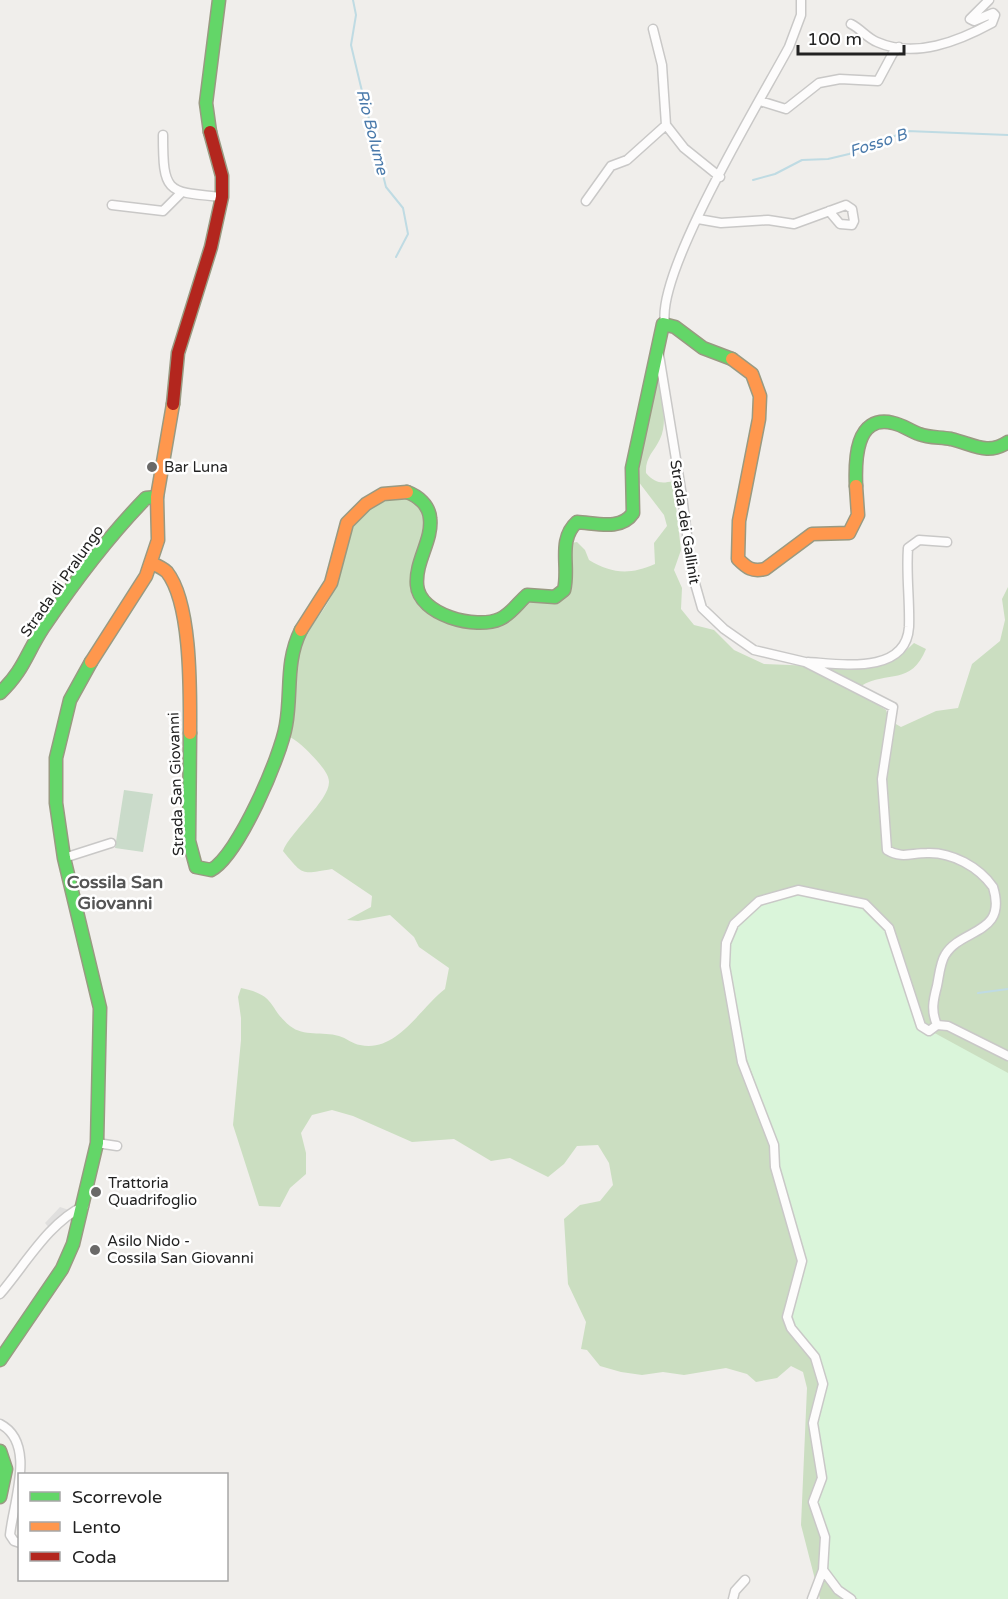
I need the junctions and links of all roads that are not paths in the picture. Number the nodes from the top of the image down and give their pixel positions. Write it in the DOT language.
graph roads {
  1 [pos="219,0"];
  2 [pos="801,0"];
  3 [pos="989,0"];
  4 [pos="851,24"];
  5 [pos="653,29"];
  6 [pos="899,47"];
  7 [pos="760,101"];
  8 [pos="666,124"];
  9 [pos="163,135"];
  10 [pos="720,177"];
  11 [pos="180,194"];
  12 [pos="222,197"];
  13 [pos="586,201"];
  14 [pos="112,205"];
  15 [pos="830,212"];
  16 [pos="698,219"];
  17 [pos="665,323"];
  18 [pos="658,350"];
  19 [pos="1008,442"];
  20 [pos="157,496"];
  21 [pos="947,542"];
  22 [pos="151,563"];
  23 [pos="805,662"];
  24 [pos="0,693"];
  25 [pos="111,843"];
  26 [pos="64,858"];
  27 [pos="937,1025"];
  28 [pos="1008,1056"];
  29 [pos="97,1143"];
  30 [pos="117,1146"];
  31 [pos="84,1206"];
  32 [pos="0,1294"];
  33 [pos="0,1359"];
  34 [pos="0,1424"];
  35 [pos="0,1451"];
  36 [pos="19,1473"];
  37 [pos="18,1482"];
  38 [pos="0,1497"];
  39 [pos="18,1542"];
  40 [pos="823,1570"];
  41 [pos="745,1580"];
  42 [pos="733,1599"];
  43 [pos="812,1599"];
  44 [pos="851,1599"];
  1 -- 12 [label="street"];
  2 -- 7 [label="street"];
  3 -- 6 [label="street"];
  4 -- 6 [label="street"];
  5 -- 8 [label="street"];
  6 -- 7 [label="street"];
  7 -- 10 [label="street"];
  8 -- 10 [label="street"];
  8 -- 13 [label="street"];
  9 -- 11 [label="street"];
  10 -- 16 [label="street"];
  11 -- 12 [label="street"];
  11 -- 14 [label="street"];
  12 -- 20 [label="street"];
  15 -- 16 [label="street"];
  16 -- 17 [label="street"];
  17 -- 18 [label="street, Strada San Giovanni"];
  17 -- 19 [label="street"];
  18 -- 22 [label="street, Strada San Giovanni"];
  18 -- 23 [label="street, Strada dei Gallinit"];
  20 -- 22 [label="street"];
  20 -- 24 [label="street, Strada di Pralungo"];
  21 -- 23 [label="street"];
  22 -- 26 [label="street"];
  23 -- 27 [label="street, Strada dei Gallinit"];
  25 -- 26 [label="street"];
  26 -- 29 [label="street"];
  27 -- 28 [label="street"];
  27 -- 40 [label="street"];
  29 -- 30 [label="street"];
  29 -- 31 [label="street"];
  31 -- 32 [label="street"];
  31 -- 33 [label="street"];
  34 -- 36 [label="street"];
  35 -- 38 [label="street"];
  37 -- 39 [label="street"];
  40 -- 43 [label="street"];
  40 -- 44 [label="street"];
  41 -- 42 [label="street"];
}
